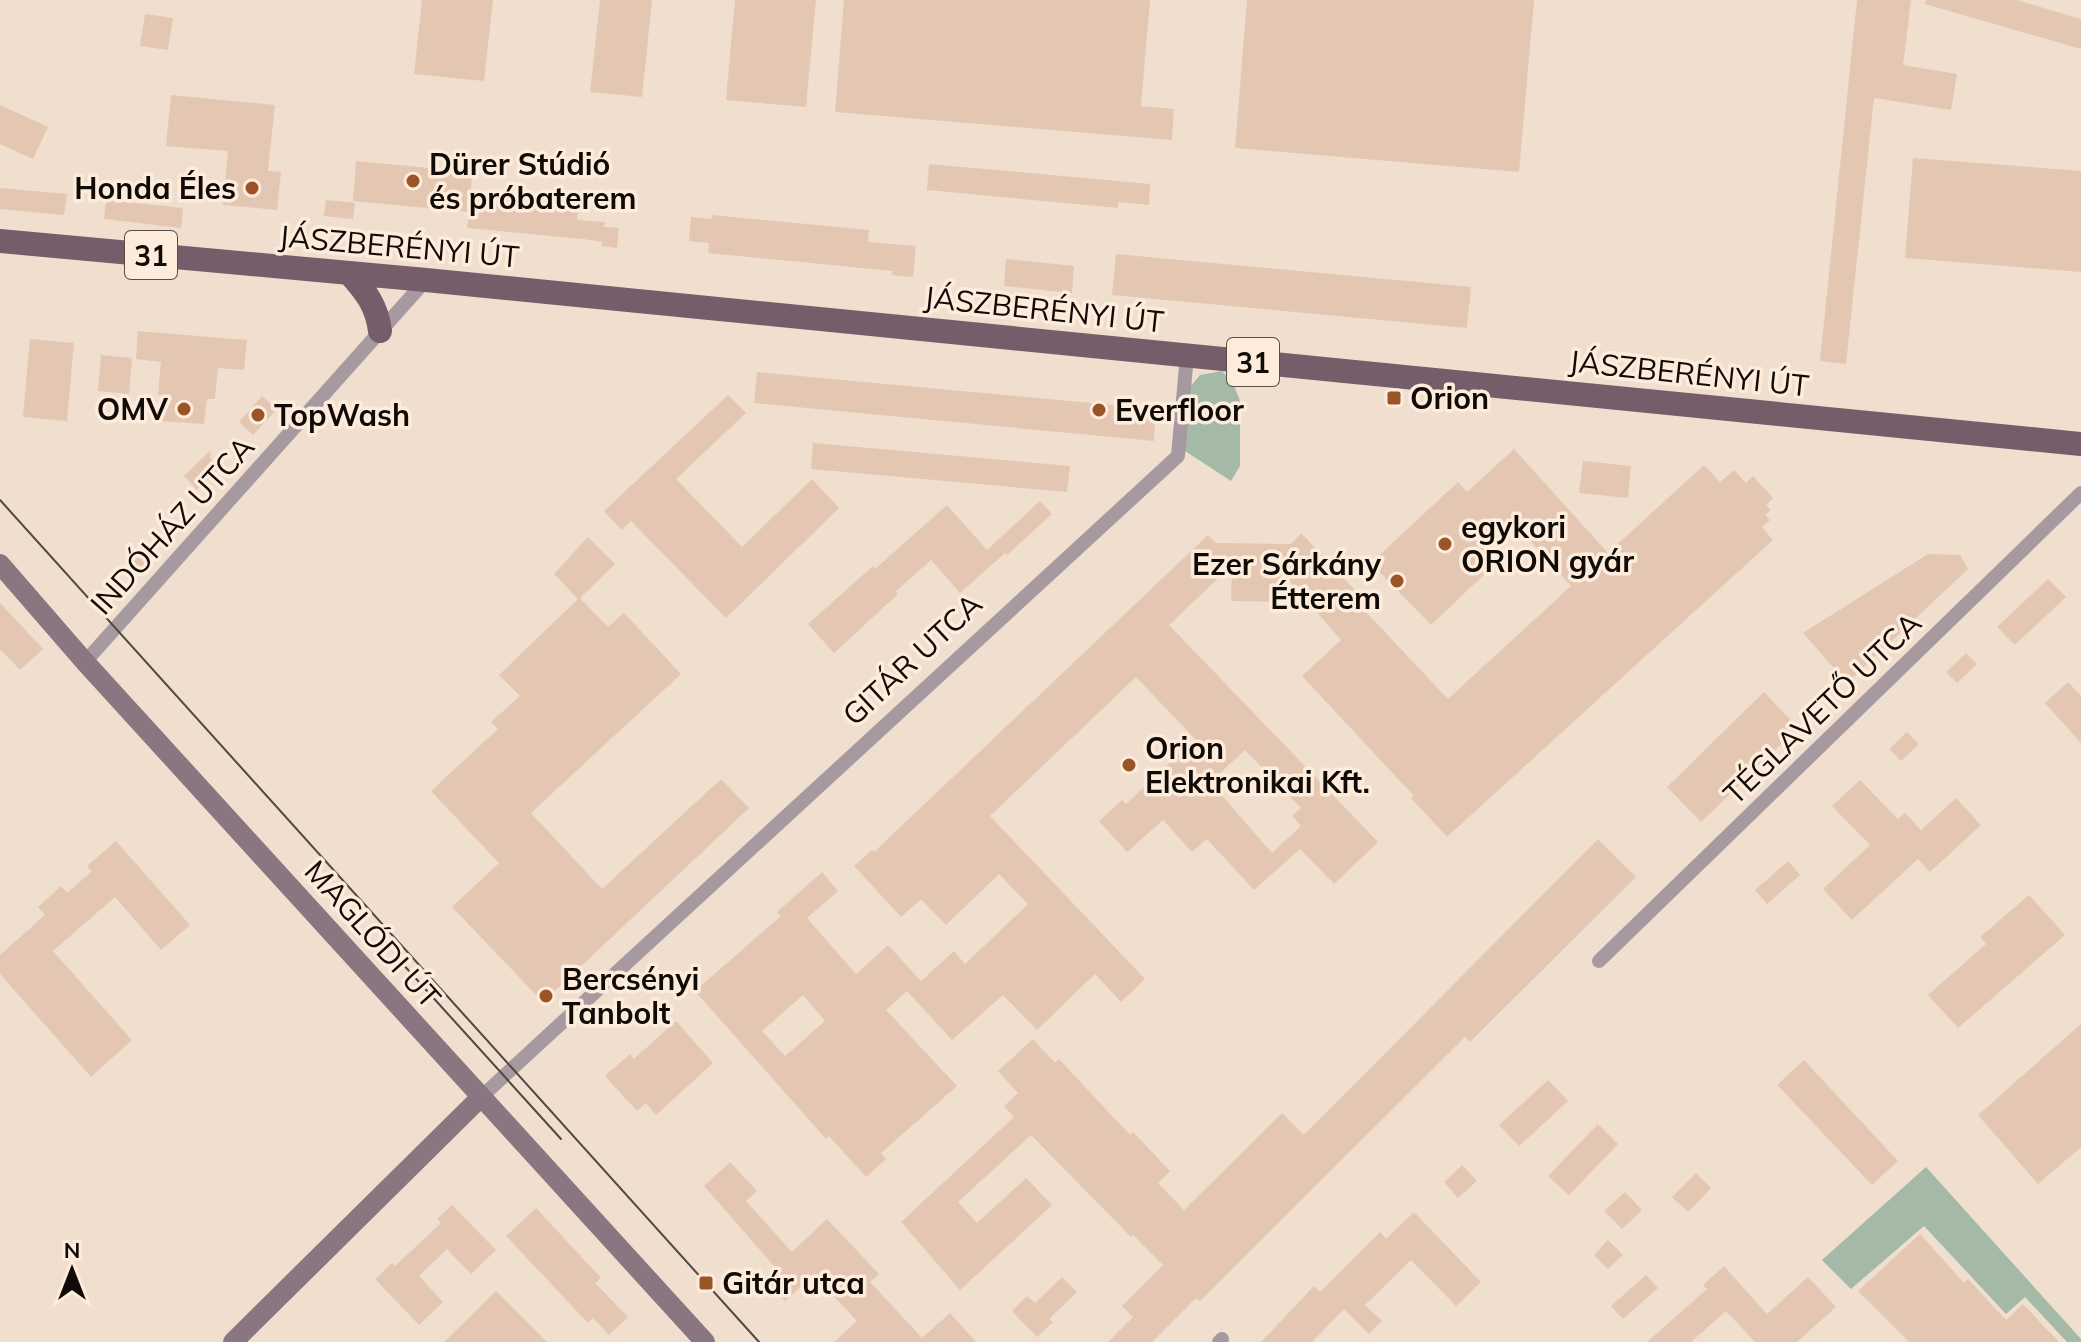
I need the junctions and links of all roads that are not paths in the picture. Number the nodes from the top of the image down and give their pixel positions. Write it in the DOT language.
graph roads {
  1 [pos="0,241"];
  2 [pos="349,273"];
  3 [pos="426,280"];
  4 [pos="380,331"];
  5 [pos="1187,355"];
  6 [pos="2081,444"];
  7 [pos="2081,493"];
  8 [pos="0,564"];
  9 [pos="85,662"];
  10 [pos="1599,961"];
  11 [pos="480,1098"];
  12 [pos="233,1342"];
  13 [pos="705,1342"];
  1 -- 2 [label="main road, JÁSZBERÉNYI ÚT / 31"];
  2 -- 3 [label="main road, JÁSZBERÉNYI ÚT / 31"];
  2 -- 4 [label="main road"];
  3 -- 4 [label="street, INDÓHÁZ UTCA"];
  3 -- 5 [label="main road, JÁSZBERÉNYI ÚT / 31"];
  4 -- 9 [label="street, INDÓHÁZ UTCA"];
  5 -- 6 [label="main road, JÁSZBERÉNYI ÚT / 31"];
  5 -- 11 [label="street, GITÁR UTCA"];
  7 -- 10 [label="street, TÉGLAVETŐ UTCA"];
  8 -- 9 [label="street, MAGLÓDI ÚT"];
  9 -- 11 [label="street, MAGLÓDI ÚT"];
  11 -- 12 [label="street, GITÁR UTCA"];
  11 -- 13 [label="street, MAGLÓDI ÚT"];
}
